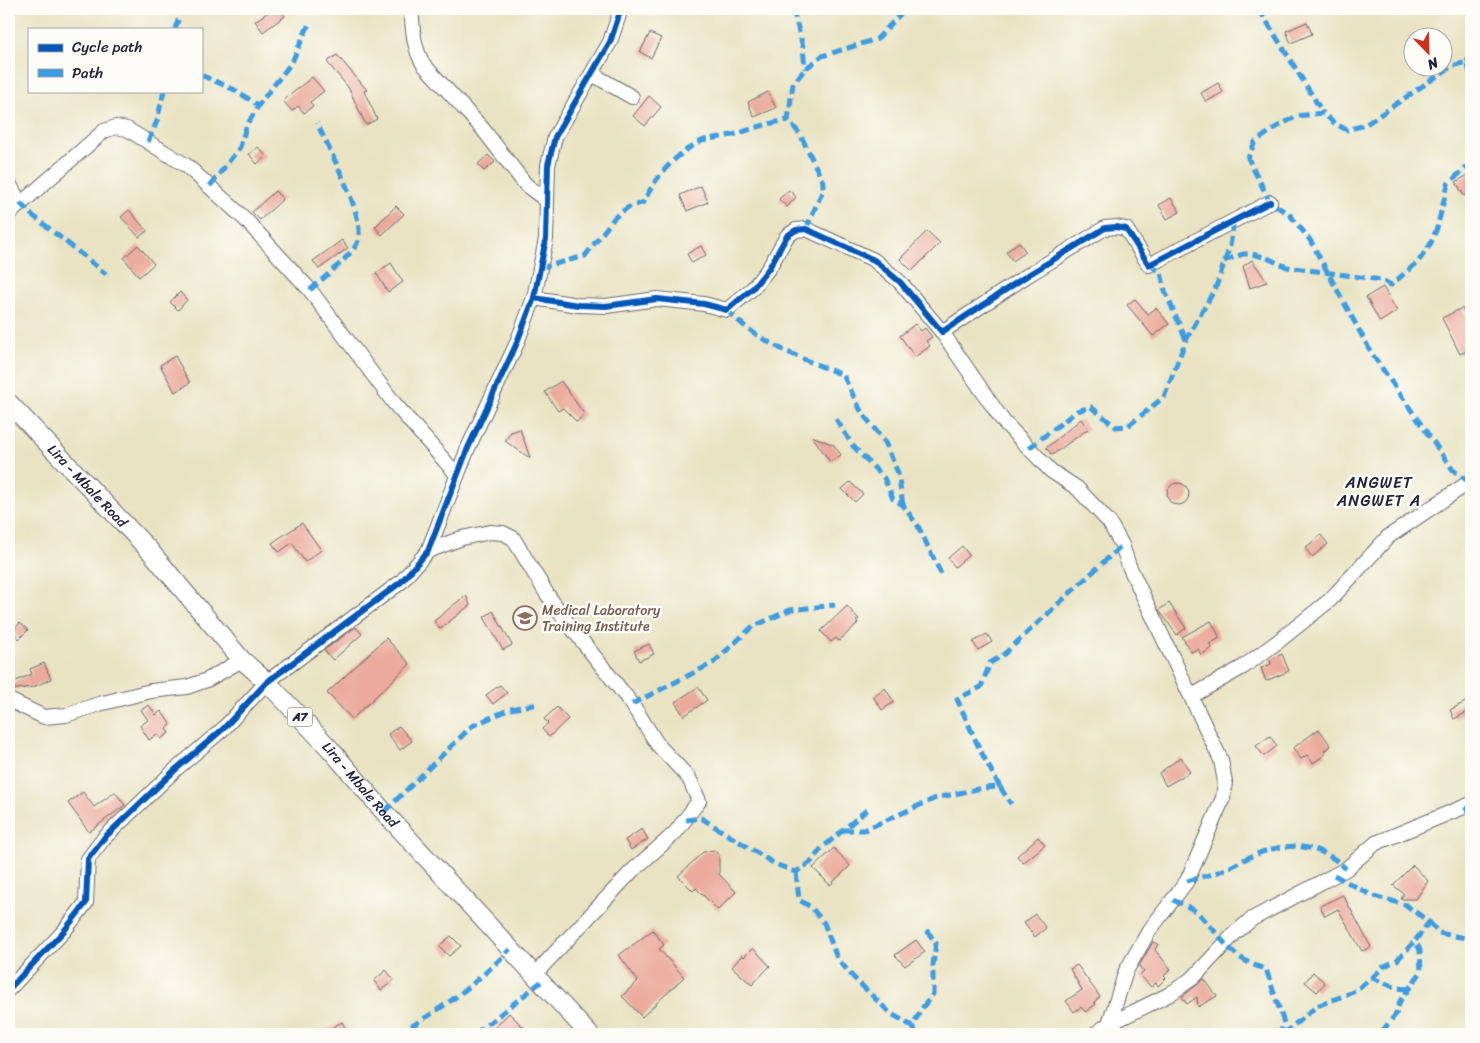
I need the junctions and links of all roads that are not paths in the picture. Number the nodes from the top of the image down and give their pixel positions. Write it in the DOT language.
graph roads {
  1 [pos="411,9"];
  2 [pos="622,9"];
  3 [pos="592,74"];
  4 [pos="632,97"];
  5 [pos="9,183"];
  6 [pos="546,200"];
  7 [pos="1270,202"];
  8 [pos="20,203"];
  9 [pos="9,214"];
  10 [pos="534,298"];
  11 [pos="942,332"];
  12 [pos="9,403"];
  13 [pos="457,475"];
  14 [pos="1471,481"];
  15 [pos="428,551"];
  16 [pos="242,660"];
  17 [pos="267,682"];
  18 [pos="1192,696"];
  19 [pos="9,700"];
  20 [pos="1471,804"];
  21 [pos="534,974"];
  22 [pos="9,988"];
  23 [pos="1110,1029"];
  24 [pos="589,1034"];
  25 [pos="1095,1034"];
  1 -- 6 [label="street"];
  2 -- 3 [label="street"];
  3 -- 4 [label="street"];
  3 -- 6 [label="street"];
  5 -- 8 [label="street"];
  6 -- 10 [label="street"];
  7 -- 11 [label="street"];
  8 -- 9 [label="street"];
  8 -- 13 [label="street"];
  10 -- 11 [label="street"];
  10 -- 13 [label="street"];
  11 -- 18 [label="street"];
  12 -- 16 [label="main road, Lira - Mbale Road / A7"];
  13 -- 15 [label="street"];
  14 -- 18 [label="street"];
  15 -- 17 [label="street"];
  15 -- 21 [label="street"];
  16 -- 17 [label="main road, Lira - Mbale Road / A7"];
  16 -- 19 [label="street"];
  17 -- 21 [label="main road, Lira - Mbale Road / A7"];
  17 -- 22 [label="street"];
  18 -- 23 [label="street"];
  20 -- 23 [label="street"];
  21 -- 24 [label="main road, Lira - Mbale Road / A7"];
  23 -- 25 [label="street"];
}
